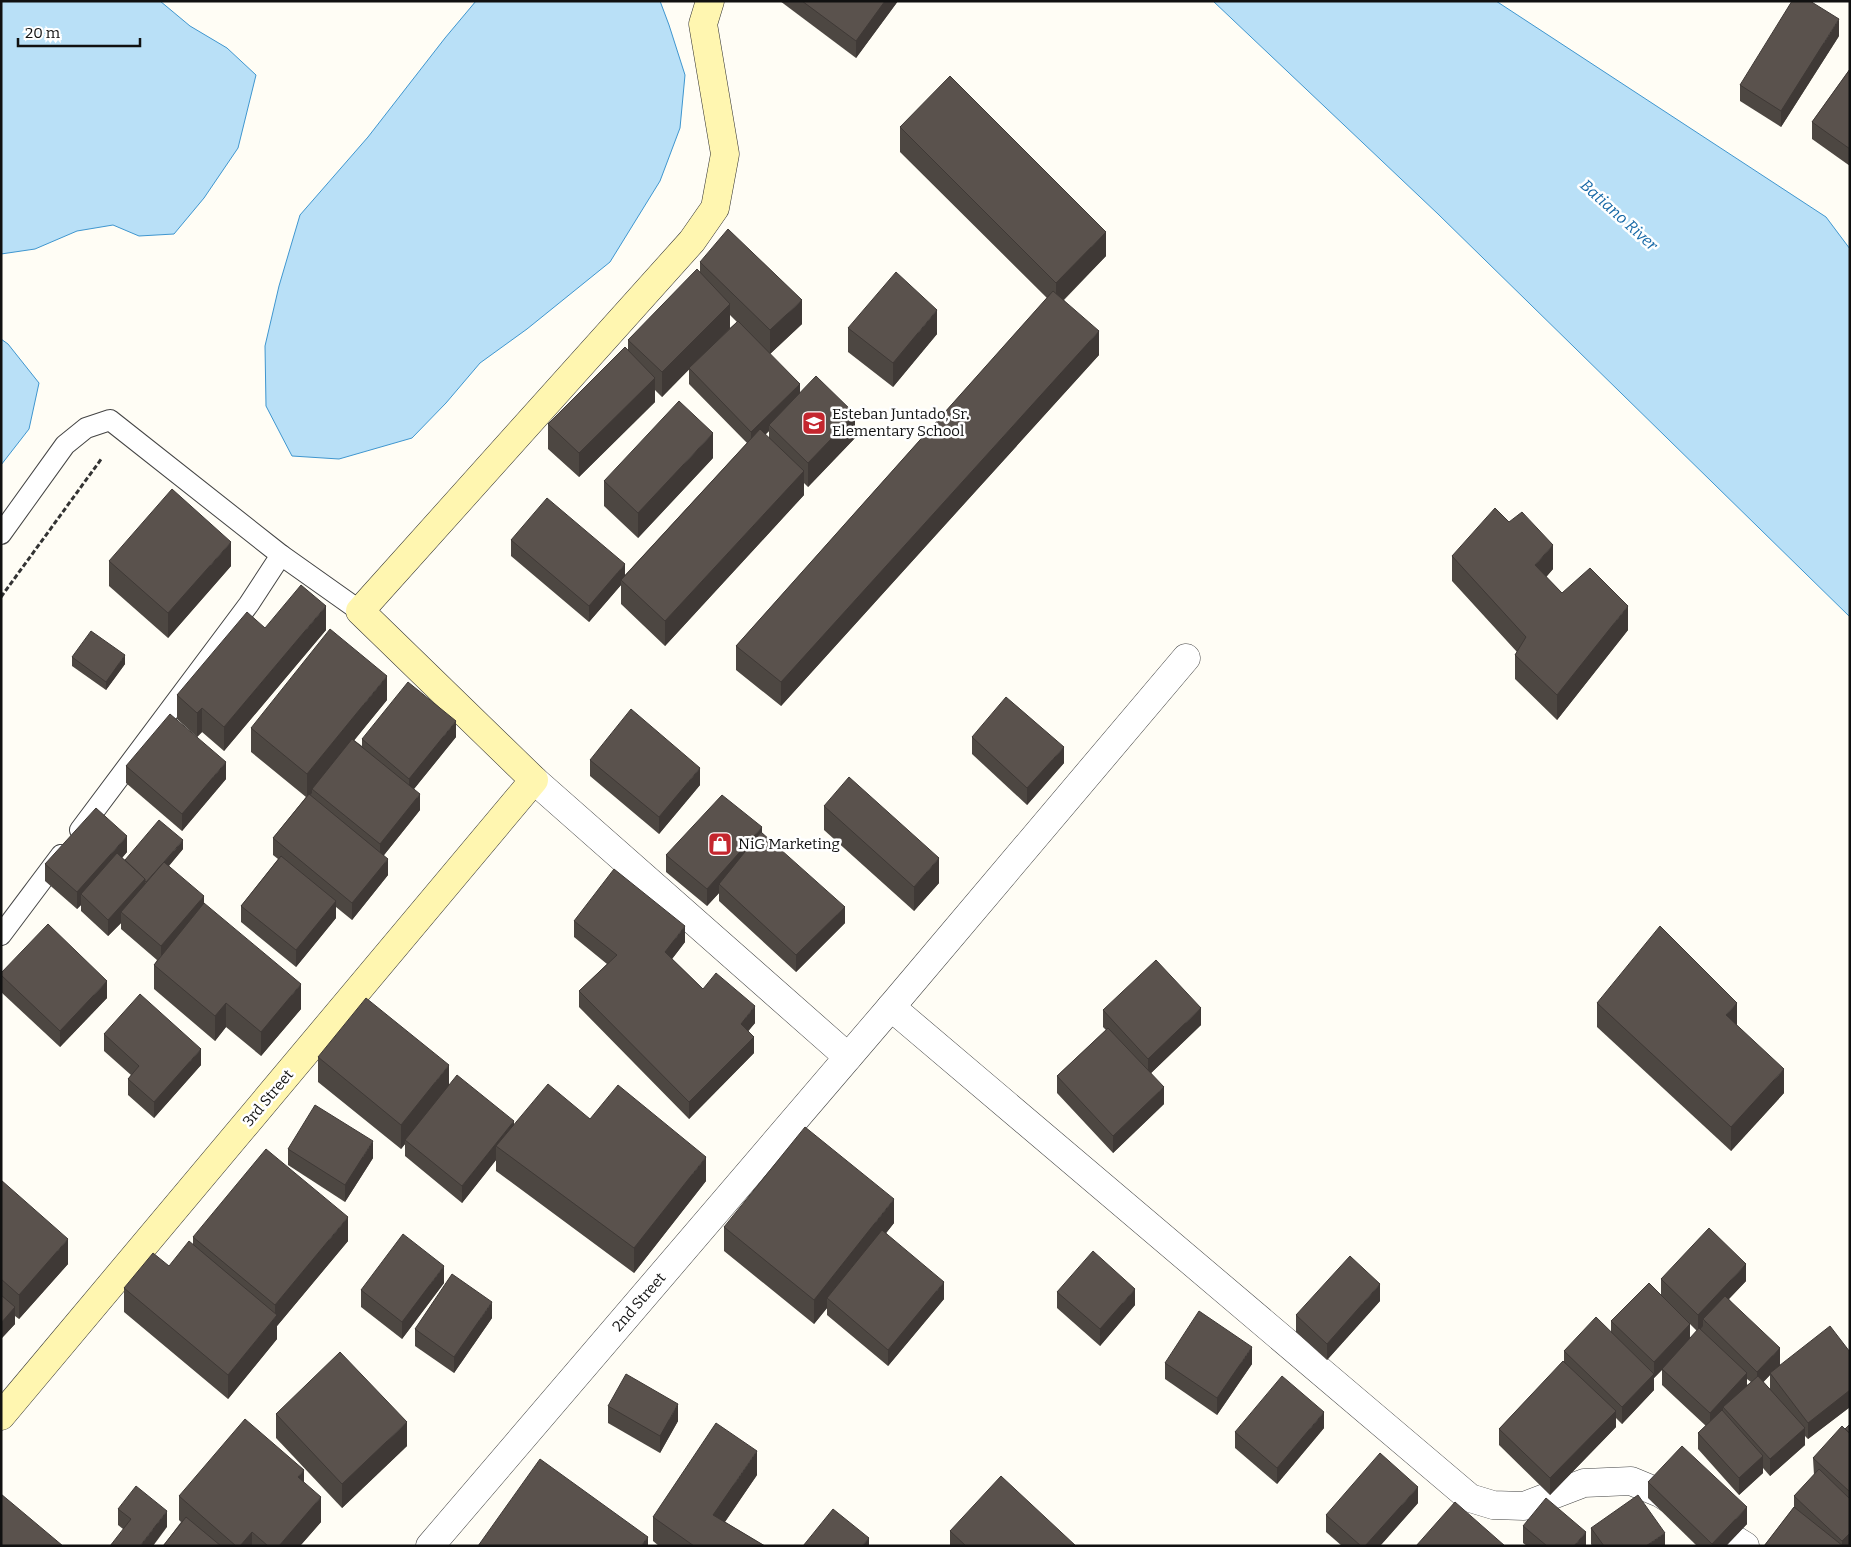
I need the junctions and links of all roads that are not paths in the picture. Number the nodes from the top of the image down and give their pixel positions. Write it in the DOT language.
graph roads {
  1 [pos="710,1"];
  2 [pos="1,534"];
  3 [pos="281,555"];
  4 [pos="360,611"];
  5 [pos="1186,658"];
  6 [pos="534,780"];
  7 [pos="1,935"];
  8 [pos="891,1008"];
  9 [pos="848,1058"];
  10 [pos="1,1416"];
  11 [pos="430,1546"];
  12 [pos="1745,1546"];
  1 -- 4 [label="street"];
  2 -- 3 [label="lane"];
  3 -- 4 [label="lane"];
  3 -- 7 [label="lane"];
  4 -- 6 [label="street"];
  5 -- 8 [label="street, 2nd Street"];
  6 -- 9 [label="street"];
  6 -- 10 [label="street, 3rd Street"];
  8 -- 9 [label="street, 2nd Street"];
  8 -- 12 [label="street"];
  9 -- 11 [label="street, 2nd Street"];
}
